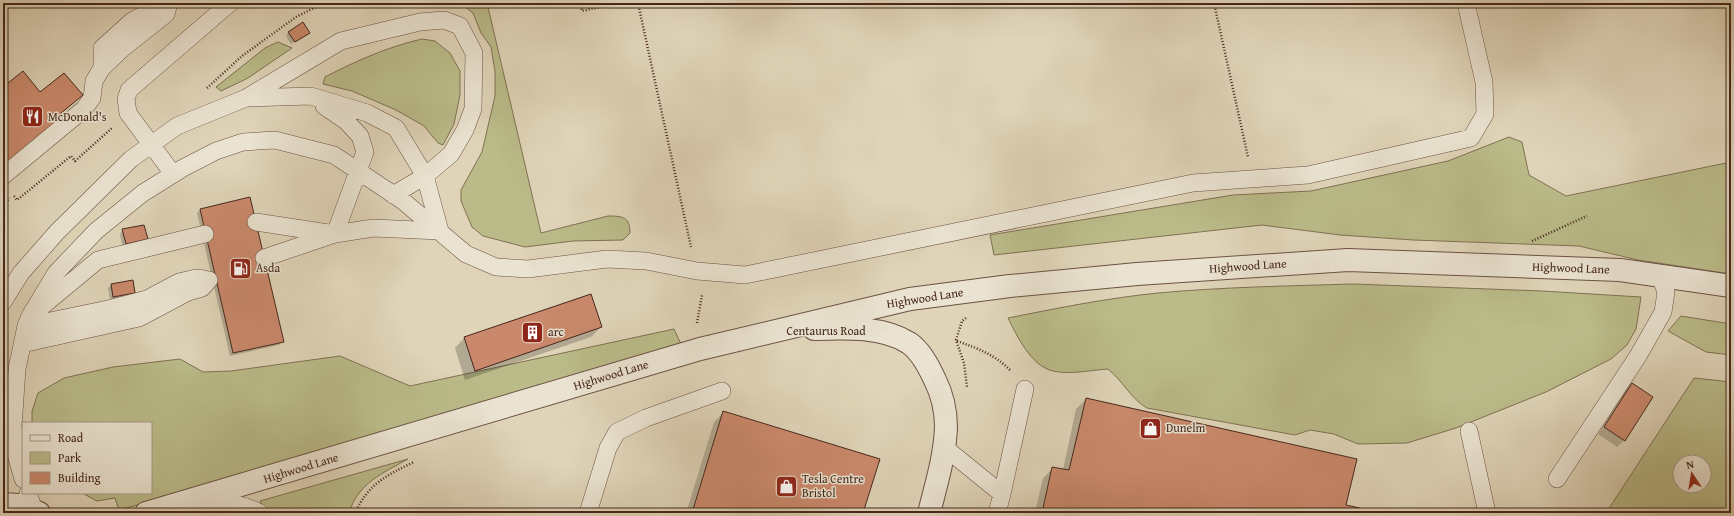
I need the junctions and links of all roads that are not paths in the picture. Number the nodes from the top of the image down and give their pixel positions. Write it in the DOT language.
graph roads {
  1 [pos="166,3"];
  2 [pos="170,3"];
  3 [pos="230,3"];
  4 [pos="1466,3"];
  5 [pos="102,68"];
  6 [pos="311,96"];
  7 [pos="246,98"];
  8 [pos="151,144"];
  9 [pos="359,171"];
  10 [pos="173,174"];
  11 [pos="3,176"];
  12 [pos="425,176"];
  13 [pos="394,195"];
  14 [pos="256,222"];
  15 [pos="440,230"];
  16 [pos="205,234"];
  17 [pos="335,234"];
  18 [pos="264,258"];
  19 [pos="1660,276"];
  20 [pos="1731,286"];
  21 [pos="3,302"];
  22 [pos="28,321"];
  23 [pos="775,331"];
  24 [pos="22,344"];
  25 [pos="1025,389"];
  26 [pos="722,391"];
  27 [pos="1469,431"];
  28 [pos="944,447"];
  29 [pos="22,475"];
  30 [pos="1557,478"];
  31 [pos="1002,494"];
  32 [pos="198,499"];
  33 [pos="3,504"];
  34 [pos="34,505"];
  35 [pos="146,513"];
  36 [pos="260,513"];
  37 [pos="588,513"];
  38 [pos="929,513"];
  39 [pos="998,513"];
  40 [pos="1487,513"];
  1 -- 5 [label="lane"];
  2 -- 5 [label="lane"];
  3 -- 8 [label="lane"];
  4 -- 15 [label="lane"];
  5 -- 11 [label="lane"];
  6 -- 7 [label="lane"];
  6 -- 9 [label="lane"];
  6 -- 12 [label="lane"];
  7 -- 8 [label="lane"];
  7 -- 12 [label="lane"];
  8 -- 10 [label="lane"];
  8 -- 21 [label="lane"];
  9 -- 10 [label="lane"];
  9 -- 13 [label="lane"];
  9 -- 17 [label="lane"];
  10 -- 22 [label="lane"];
  12 -- 13 [label="lane"];
  12 -- 15 [label="lane"];
  13 -- 15 [label="lane"];
  14 -- 17 [label="lane"];
  15 -- 17 [label="lane"];
  16 -- 22 [label="lane"];
  17 -- 18 [label="lane"];
  19 -- 20 [label="street, Highwood Lane"];
  19 -- 23 [label="street, Highwood Lane"];
  19 -- 30 [label="lane"];
  22 -- 24 [label="lane"];
  22 -- 24 [label="lane"];
  23 -- 28 [label="street, Centaurus Road"];
  23 -- 32 [label="street, Highwood Lane"];
  24 -- 29 [label="lane"];
  25 -- 31 [label="lane"];
  26 -- 37 [label="lane"];
  27 -- 40 [label="lane"];
  28 -- 31 [label="lane"];
  28 -- 38 [label="street, Centaurus Road"];
  31 -- 39 [label="lane"];
  32 -- 35 [label="street, Highwood Lane"];
  32 -- 36 [label="lane"];
  33 -- 34 [label="street"];
}
